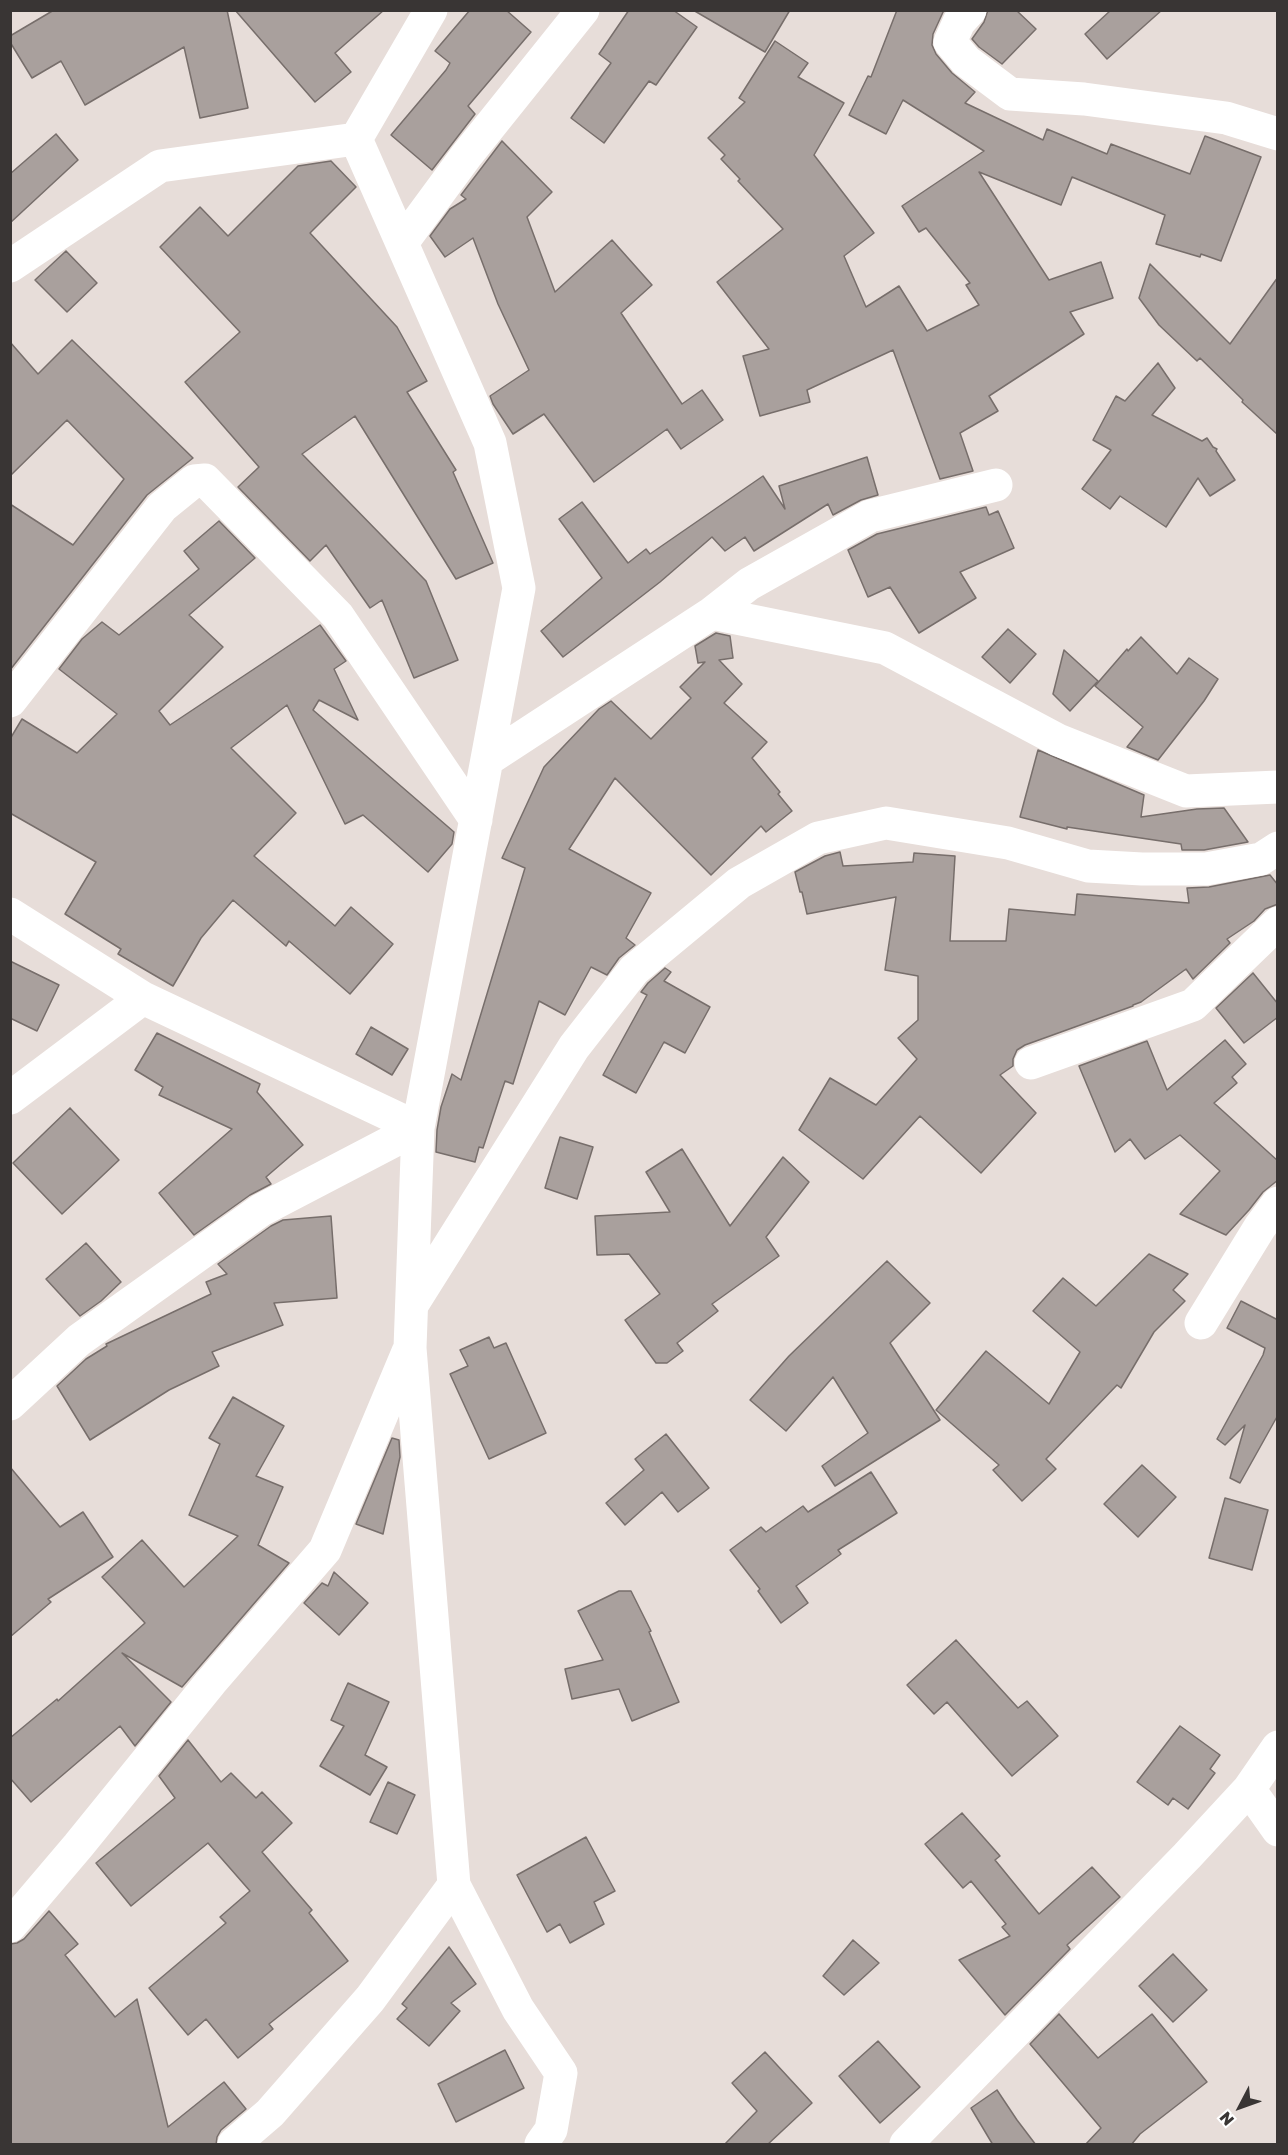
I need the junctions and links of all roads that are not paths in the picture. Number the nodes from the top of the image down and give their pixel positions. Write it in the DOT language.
graph roads {
  1 [pos="431,10"];
  2 [pos="583,10"];
  3 [pos="970,10"];
  4 [pos="1278,134"];
  5 [pos="356,139"];
  6 [pos="402,243"];
  7 [pos="10,266"];
  8 [pos="996,484"];
  9 [pos="712,613"];
  10 [pos="10,701"];
  11 [pos="487,760"];
  12 [pos="1278,787"];
  13 [pos="476,820"];
  14 [pos="1278,848"];
  15 [pos="10,914"];
  16 [pos="1278,923"];
  17 [pos="143,998"];
  18 [pos="1031,1063"];
  19 [pos="10,1098"];
  20 [pos="418,1128"];
  21 [pos="1278,1203"];
  22 [pos="411,1306"];
  23 [pos="1201,1323"];
  24 [pos="410,1348"];
  25 [pos="10,1404"];
  26 [pos="1278,1747"];
  27 [pos="1249,1789"];
  28 [pos="1278,1830"];
  29 [pos="454,1885"];
  30 [pos="10,1926"];
  31 [pos="234,2145"];
  32 [pos="541,2145"];
  33 [pos="906,2145"];
  1 -- 5 [label="street"];
  2 -- 6 [label="street"];
  3 -- 4 [label="street"];
  5 -- 6 [label="street"];
  5 -- 7 [label="street"];
  6 -- 11 [label="street"];
  8 -- 9 [label="street"];
  9 -- 11 [label="street"];
  9 -- 12 [label="street"];
  10 -- 13 [label="street"];
  11 -- 13 [label="street"];
  13 -- 20 [label="street"];
  14 -- 22 [label="street"];
  15 -- 17 [label="street"];
  16 -- 18 [label="street"];
  17 -- 19 [label="street"];
  17 -- 20 [label="street"];
  20 -- 22 [label="street"];
  20 -- 25 [label="street"];
  21 -- 23 [label="street"];
  22 -- 24 [label="street"];
  24 -- 29 [label="street"];
  24 -- 30 [label="street"];
  26 -- 27 [label="street"];
  27 -- 28 [label="street"];
  27 -- 33 [label="street"];
  29 -- 31 [label="street"];
  29 -- 32 [label="street"];
}
